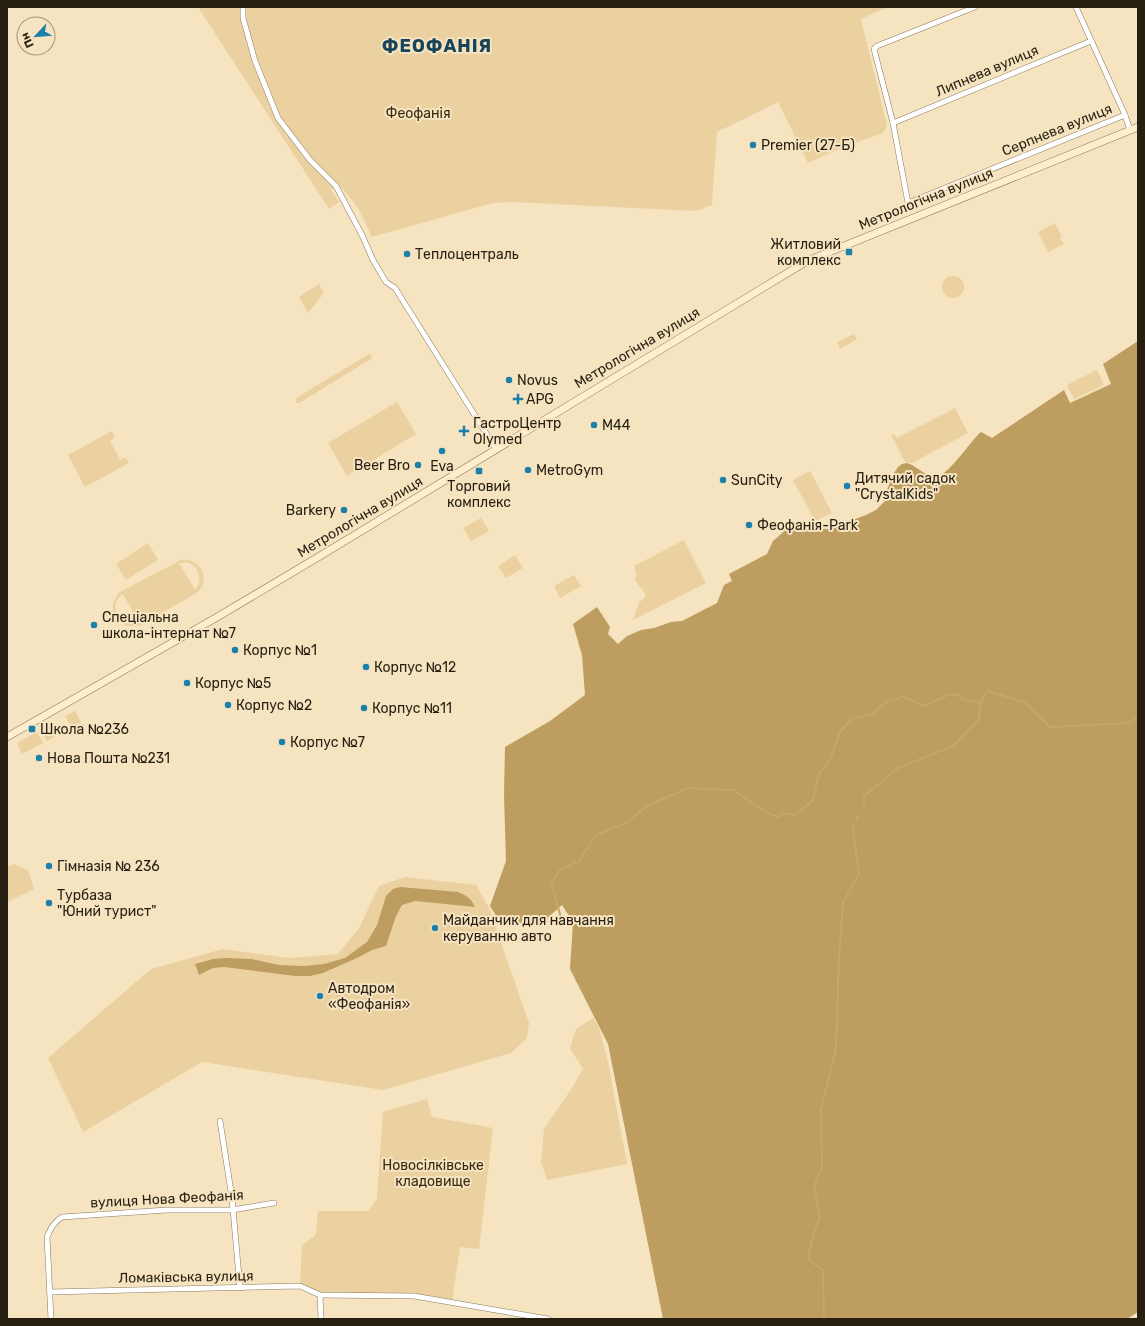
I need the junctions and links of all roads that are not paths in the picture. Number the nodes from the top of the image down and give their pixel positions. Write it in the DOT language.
graph roads {
  1 [pos="243,7"];
  2 [pos="975,7"];
  3 [pos="1076,7"];
  4 [pos="1091,41"];
  5 [pos="1125,115"];
  6 [pos="893,123"];
  7 [pos="1138,127"];
  8 [pos="1130,130"];
  9 [pos="496,449"];
  10 [pos="7,737"];
  11 [pos="220,1121"];
  12 [pos="274,1203"];
  13 [pos="232,1210"];
  14 [pos="240,1288"];
  15 [pos="50,1292"];
  16 [pos="320,1295"];
  17 [pos="51,1319"];
  18 [pos="321,1319"];
  19 [pos="548,1319"];
  1 -- 9 [label="street"];
  2 -- 6 [label="street"];
  3 -- 4 [label="street"];
  4 -- 5 [label="street"];
  4 -- 6 [label="street, Липнева вулиця"];
  5 -- 6 [label="street, Серпнева вулиця"];
  5 -- 8 [label="street"];
  7 -- 8 [label="street, Метрологічна вулиця"];
  8 -- 9 [label="street, Метрологічна вулиця"];
  9 -- 10 [label="street, Метрологічна вулиця"];
  11 -- 13 [label="street"];
  12 -- 13 [label="street, вулиця Нова Феофанія"];
  13 -- 14 [label="street"];
  13 -- 15 [label="street, вулиця Нова Феофанія"];
  14 -- 15 [label="street, Ломаківська вулиця"];
  14 -- 16 [label="street, Ломаківська вулиця"];
  15 -- 17 [label="street"];
  16 -- 18 [label="street"];
  16 -- 19 [label="street"];
}
